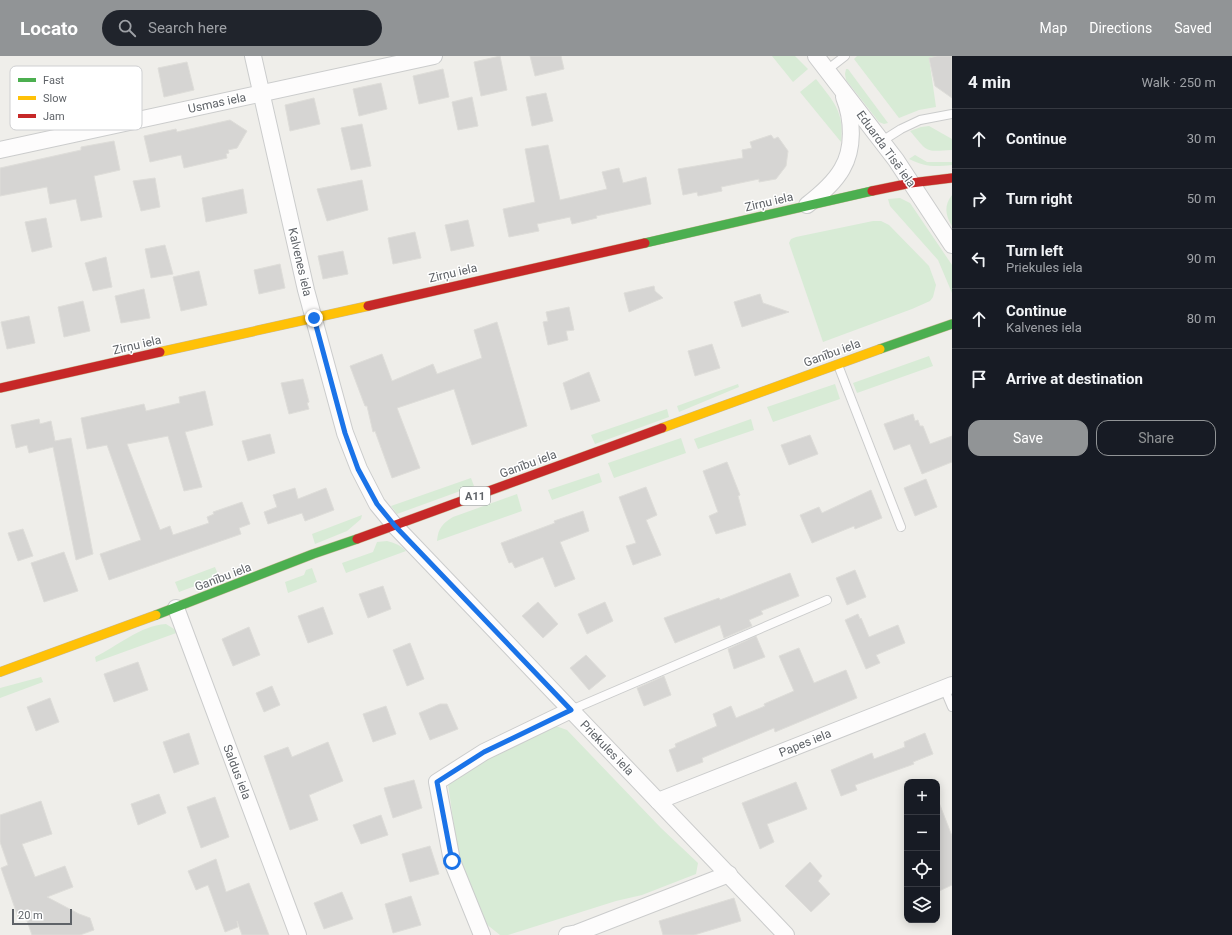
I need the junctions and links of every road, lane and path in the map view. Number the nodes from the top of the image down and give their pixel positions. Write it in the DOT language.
graph roads {
  1 [pos="252,56"];
  2 [pos="434,56"];
  3 [pos="816,56"];
  4 [pos="845,56"];
  5 [pos="827,70"];
  6 [pos="841,88"];
  7 [pos="261,93"];
  8 [pos="952,114"];
  9 [pos="142,119"];
  10 [pos="92,130"];
  11 [pos="882,141"];
  12 [pos="0,150"];
  13 [pos="952,178"];
  14 [pos="911,183"];
  15 [pos="805,206"];
  16 [pos="952,246"];
  17 [pos="314,318"];
  18 [pos="952,324"];
  19 [pos="838,364"];
  20 [pos="0,388"];
  21 [pos="395,526"];
  22 [pos="901,527"];
  23 [pos="827,600"];
  24 [pos="176,608"];
  25 [pos="0,672"];
  26 [pos="948,686"];
  27 [pos="952,708"];
  28 [pos="571,710"];
  29 [pos="658,801"];
  30 [pos="729,874"];
  31 [pos="298,935"];
  32 [pos="482,935"];
  33 [pos="567,935"];
  34 [pos="786,935"];
  1 -- 7 [label="street, Kalvenes iela"];
  2 -- 7 [label="street, Usmas iela"];
  3 -- 5 [label="street, Eduarda Tisē iela"];
  4 -- 5 [label="lane"];
  5 -- 6 [label="street, Eduarda Tisē iela"];
  6 -- 11 [label="street, Eduarda Tisē iela"];
  6 -- 15 [label="street"];
  7 -- 9 [label="street, Usmas iela"];
  7 -- 17 [label="street, Kalvenes iela"];
  8 -- 11 [label="lane"];
  10 -- 12 [label="street, Usmas iela"];
  11 -- 14 [label="street, Eduarda Tisē iela"];
  13 -- 14 [label="highway"];
  14 -- 15 [label="highway, Zirņu iela"];
  14 -- 16 [label="street, Eduarda Tisē iela"];
  15 -- 17 [label="highway, Zirņu iela"];
  17 -- 20 [label="highway, Zirņu iela"];
  17 -- 21 [label="street, Kalvenes iela"];
  18 -- 19 [label="highway, Ganību iela / A11"];
  19 -- 21 [label="highway, Ganību iela / A11"];
  19 -- 22 [label="lane"];
  21 -- 24 [label="highway, Ganību iela / A11"];
  21 -- 28 [label="street, Priekules iela"];
  23 -- 28 [label="lane"];
  24 -- 25 [label="highway, Ganību iela / A11"];
  24 -- 31 [label="street, Saldus iela"];
  26 -- 27 [label="lane"];
  26 -- 29 [label="street, Papes iela"];
  28 -- 29 [label="street, Priekules iela"];
  28 -- 32 [label="street"];
  29 -- 30 [label="street, Priekules iela"];
  30 -- 33 [label="street"];
  30 -- 34 [label="street, Priekules iela"];
}
